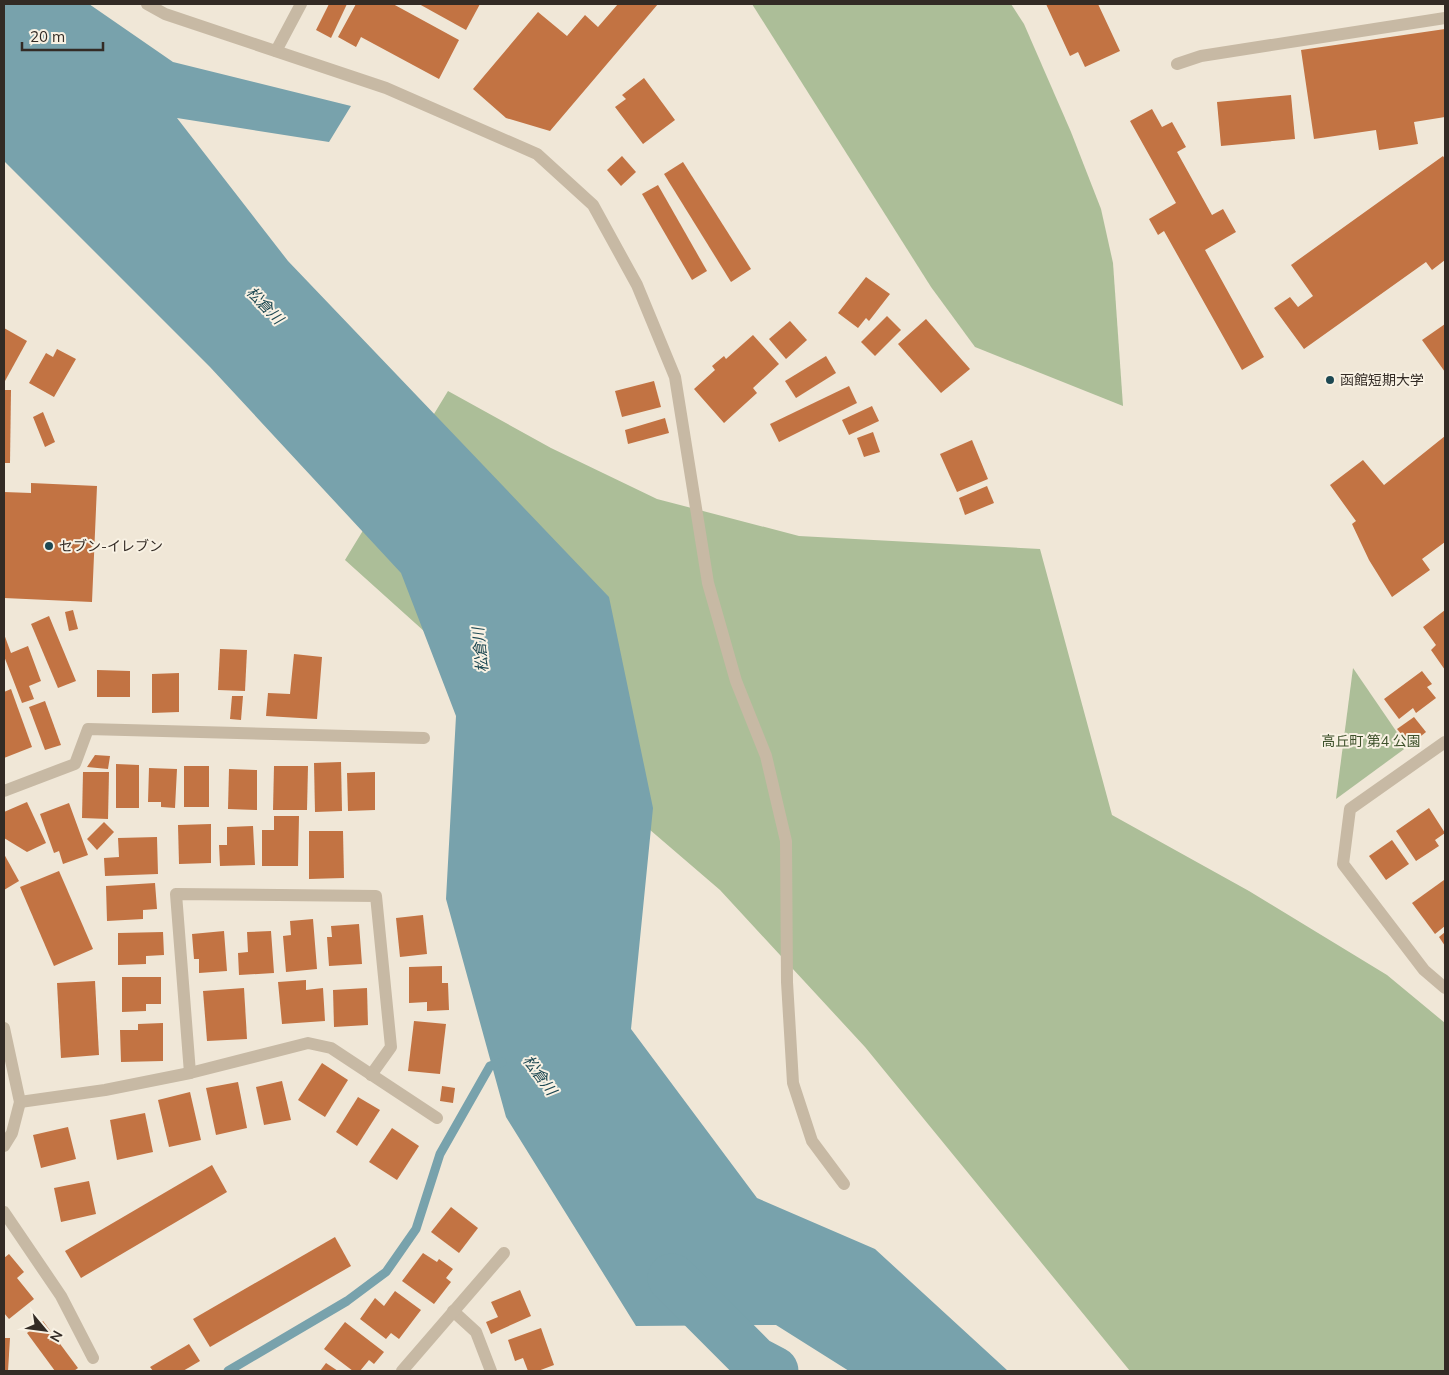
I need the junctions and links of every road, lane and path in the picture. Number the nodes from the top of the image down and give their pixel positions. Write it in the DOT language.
graph roads {
  1 [pos="147,4"];
  2 [pos="300,4"];
  3 [pos="1445,18"];
  4 [pos="276,51"];
  5 [pos="1177,64"];
  6 [pos="424,738"];
  7 [pos="1445,742"];
  8 [pos="4,790"];
  9 [pos="1445,988"];
  10 [pos="4,1028"];
  11 [pos="190,1073"];
  12 [pos="371,1075"];
  13 [pos="20,1102"];
  14 [pos="437,1118"];
  15 [pos="4,1146"];
  16 [pos="844,1184"];
  17 [pos="4,1212"];
  18 [pos="504,1254"];
  19 [pos="453,1311"];
  20 [pos="93,1358"];
  21 [pos="402,1371"];
  22 [pos="491,1371"];
  1 -- 4 [label="street"];
  2 -- 4 [label="street"];
  3 -- 5 [label="street"];
  4 -- 16 [label="street"];
  6 -- 8 [label="street"];
  7 -- 9 [label="street"];
  10 -- 13 [label="street"];
  11 -- 12 [label="street"];
  11 -- 12 [label="street"];
  11 -- 13 [label="street"];
  12 -- 14 [label="street"];
  13 -- 15 [label="street"];
  17 -- 20 [label="street"];
  18 -- 19 [label="street"];
  19 -- 21 [label="street"];
  19 -- 22 [label="street"];
}
